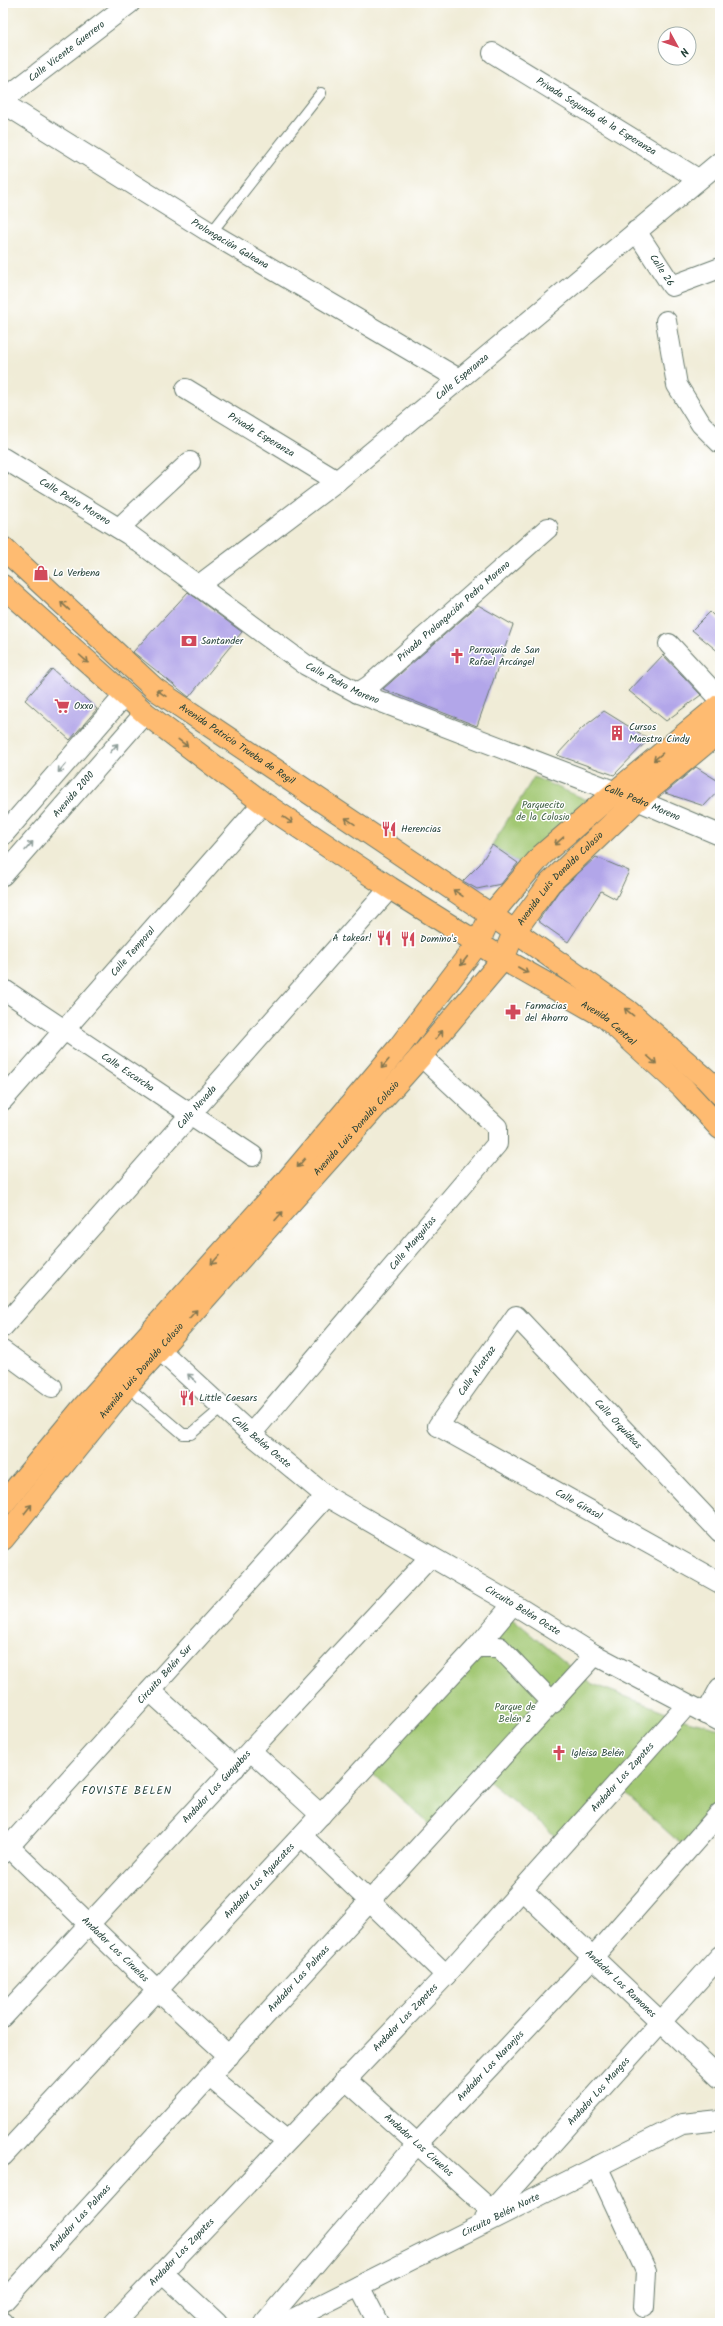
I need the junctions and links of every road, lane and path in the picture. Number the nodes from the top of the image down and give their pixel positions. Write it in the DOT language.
graph roads {
  1 [pos="130,3"];
  2 [pos="493,53"];
  3 [pos="321,93"];
  4 [pos="3,100"];
  5 [pos="3,103"];
  6 [pos="720,162"];
  7 [pos="698,179"];
  8 [pos="636,231"];
  9 [pos="211,233"];
  10 [pos="720,268"];
  11 [pos="666,321"];
  12 [pos="459,379"];
  13 [pos="186,389"];
  14 [pos="720,443"];
  15 [pos="3,458"];
  16 [pos="190,462"];
  17 [pos="337,481"];
  18 [pos="119,528"];
  19 [pos="548,528"];
  20 [pos="3,548"];
  21 [pos="198,586"];
  22 [pos="6,595"];
  23 [pos="669,644"];
  24 [pos="358,693"];
  25 [pos="124,696"];
  26 [pos="720,699"];
  27 [pos="720,705"];
  28 [pos="145,713"];
  29 [pos="720,730"];
  30 [pos="615,792"];
  31 [pos="637,800"];
  32 [pos="263,803"];
  33 [pos="3,835"];
  34 [pos="720,835"];
  35 [pos="3,875"];
  36 [pos="390,888"];
  37 [pos="490,915"];
  38 [pos="514,932"];
  39 [pos="478,942"];
  40 [pos="503,958"];
  41 [pos="3,989"];
  42 [pos="64,1030"];
  43 [pos="421,1056"];
  44 [pos="720,1094"];
  45 [pos="3,1100"];
  46 [pos="191,1114"];
  47 [pos="720,1128"];
  48 [pos="253,1156"];
  49 [pos="516,1316"];
  50 [pos="3,1327"];
  51 [pos="153,1343"];
  52 [pos="3,1351"];
  53 [pos="127,1386"];
  54 [pos="52,1387"];
  55 [pos="223,1407"];
  56 [pos="438,1426"];
  57 [pos="251,1434"];
  58 [pos="326,1496"];
  59 [pos="3,1504"];
  60 [pos="720,1532"];
  61 [pos="3,1539"];
  62 [pos="430,1557"];
  63 [pos="720,1583"];
  64 [pos="514,1604"];
  65 [pos="477,1647"];
  66 [pos="595,1655"];
  67 [pos="720,1688"];
  68 [pos="150,1692"];
  69 [pos="553,1703"];
  70 [pos="687,1705"];
  71 [pos="713,1717"];
  72 [pos="251,1751"];
  73 [pos="235,1768"];
  74 [pos="720,1813"];
  75 [pos="321,1815"];
  76 [pos="302,1836"];
  77 [pos="5,1847"];
  78 [pos="522,1890"];
  79 [pos="370,1900"];
  80 [pos="90,1925"];
  81 [pos="720,1956"];
  82 [pos="592,1957"];
  83 [pos="446,1975"];
  84 [pos="157,1990"];
  85 [pos="3,2017"];
  86 [pos="660,2022"];
  87 [pos="229,2056"];
  88 [pos="210,2076"];
  89 [pos="720,2078"];
  90 [pos="345,2079"];
  91 [pos="720,2120"];
  92 [pos="287,2142"];
  93 [pos="417,2144"];
  94 [pos="3,2156"];
  95 [pos="598,2166"];
  96 [pos="492,2210"];
  97 [pos="478,2226"];
  98 [pos="163,2273"];
  99 [pos="359,2286"];
  100 [pos="3,2302"];
  101 [pos="644,2307"];
  102 [pos="114,2323"];
  103 [pos="218,2323"];
  104 [pos="265,2323"];
  105 [pos="285,2323"];
  106 [pos="378,2323"];
  1 -- 4 [label="street, Calle Vicente Guerrero"];
  2 -- 7 [label="street, Privada Segunda de la Esperanza"];
  3 -- 9 [label="lane"];
  5 -- 9 [label="street, Prolongación Galeana"];
  6 -- 7 [label="street, Calle Esperanza"];
  7 -- 8 [label="street, Calle Esperanza"];
  8 -- 10 [label="street, Calle 26"];
  8 -- 12 [label="street, Calle Esperanza"];
  9 -- 12 [label="street, Prolongación Galeana"];
  11 -- 14 [label="street"];
  12 -- 17 [label="street, Calle Esperanza"];
  13 -- 17 [label="street, Privada Esperanza"];
  15 -- 18 [label="street, Calle Pedro Moreno"];
  16 -- 18 [label="street"];
  17 -- 21 [label="street, Calle Esperanza"];
  18 -- 21 [label="street, Calle Pedro Moreno"];
  19 -- 24 [label="street, Privada Prolongación Pedro Moreno"];
  37 -- 20 [label="main road, Avenida Patricio Trueba de Regil, one-way"];
  21 -- 24 [label="street, Calle Pedro Moreno"];
  22 -- 25 [label="main road, one-way"];
  23 -- 26 [label="street"];
  24 -- 30 [label="street, Calle Pedro Moreno"];
  25 -- 28 [label="main road"];
  25 -- 33 [label="street, one-way"];
  27 -- 30 [label="main road, one-way"];
  28 -- 32 [label="main road, one-way"];
  35 -- 28 [label="street, Avenida 2000, one-way"];
  29 -- 31 [label="main road, Avenida Luis Donaldo Colosio"];
  30 -- 31 [label="street, Calle Pedro Moreno"];
  30 -- 37 [label="main road, one-way"];
  31 -- 34 [label="street, Calle Pedro Moreno"];
  31 -- 38 [label="main road, Avenida Luis Donaldo Colosio"];
  32 -- 36 [label="main road, one-way"];
  32 -- 42 [label="street, Calle Temporal"];
  36 -- 39 [label="main road"];
  36 -- 46 [label="street, Calle Nevada"];
  37 -- 38 [label="main road, Avenida Central"];
  37 -- 39 [label="main road"];
  38 -- 40 [label="main road, Avenida Luis Donaldo Colosio"];
  44 -- 38 [label="main road, Avenida Central, one-way"];
  39 -- 40 [label="main road, Avenida Central"];
  39 -- 51 [label="main road, one-way"];
  43 -- 40 [label="main road, Avenida Luis Donaldo Colosio, one-way"];
  40 -- 47 [label="main road, Avenida Central, one-way"];
  41 -- 42 [label="street, Calle Escarcha"];
  42 -- 45 [label="street, Calle Temporal"];
  42 -- 46 [label="street, Calle Escarcha"];
  51 -- 43 [label="main road, Avenida Luis Donaldo Colosio, one-way"];
  43 -- 57 [label="street, Calle Manguitos"];
  46 -- 48 [label="street, Calle Escarcha"];
  46 -- 50 [label="street, Calle Nevada"];
  49 -- 56 [label="street, Calle Alcatraz"];
  49 -- 60 [label="street, Calle Orquídeas"];
  51 -- 53 [label="main road, Avenida Luis Donaldo Colosio"];
  55 -- 51 [label="street, Calle Belén Oeste, one-way"];
  51 -- 59 [label="main road"];
  52 -- 54 [label="street"];
  53 -- 55 [label="lane"];
  61 -- 53 [label="main road, Avenida Luis Donaldo Colosio, one-way"];
  55 -- 57 [label="street, Calle Belén Oeste"];
  56 -- 63 [label="street, Calle Girasol"];
  57 -- 58 [label="street, Calle Belén Oeste"];
  58 -- 62 [label="street, Circuito Belén Oeste"];
  58 -- 68 [label="street, Circuito Belén Sur"];
  62 -- 64 [label="street, Circuito Belén Oeste"];
  62 -- 72 [label="street, Andador Los Guayabos"];
  64 -- 65 [label="street, Andador Los Aguacates"];
  64 -- 66 [label="street, Circuito Belén Oeste"];
  65 -- 69 [label="street"];
  65 -- 75 [label="street, Andador Los Aguacates"];
  66 -- 69 [label="street, Andador Las Palmas"];
  66 -- 70 [label="street, Circuito Belén Oeste"];
  67 -- 71 [label="street"];
  68 -- 73 [label="street"];
  68 -- 77 [label="street, Circuito Belén Sur"];
  69 -- 79 [label="street, Andador Las Palmas"];
  70 -- 71 [label="street, Circuito Belén Oeste"];
  70 -- 78 [label="street, Andador Los Zapotes"];
  72 -- 73 [label="street, Andador Los Guayabos"];
  72 -- 75 [label="street"];
  73 -- 80 [label="street, Andador Los Guayabos"];
  74 -- 82 [label="street, Andador Los Naranjos"];
  75 -- 76 [label="street, Andador Los Aguacates"];
  76 -- 79 [label="street"];
  76 -- 84 [label="street, Andador Los Aguacates"];
  77 -- 80 [label="street, Andador Los Ciruelos"];
  78 -- 82 [label="street, Andador Los Ramones"];
  78 -- 83 [label="street, Andador Los Zapotes"];
  79 -- 83 [label="street"];
  79 -- 87 [label="street, Andador Las Palmas"];
  80 -- 84 [label="street, Andador Los Ciruelos"];
  80 -- 85 [label="street, Andador Los Guayabos"];
  81 -- 86 [label="street, Andador Los Mangos"];
  82 -- 86 [label="street, Andador Los Ramones"];
  82 -- 93 [label="street, Andador Los Naranjos"];
  83 -- 90 [label="street, Andador Los Zapotes"];
  84 -- 87 [label="street, Andador Los Ciruelos"];
  84 -- 94 [label="street, Andador Los Aguacates"];
  86 -- 89 [label="street, Andador Los Ramones"];
  86 -- 96 [label="street, Andador Los Mangos"];
  87 -- 88 [label="street, Andador Las Palmas"];
  88 -- 92 [label="street"];
  88 -- 100 [label="street, Andador Las Palmas"];
  90 -- 92 [label="street, Andador Los Zapotes"];
  90 -- 93 [label="street, Andador Los Ciruelos"];
  91 -- 95 [label="street, Circuito Belén Norte"];
  92 -- 98 [label="street, Andador Los Zapotes"];
  93 -- 96 [label="street, Andador Los Ciruelos"];
  93 -- 104 [label="street, Andador Los Naranjos"];
  95 -- 97 [label="street, Circuito Belén Norte"];
  95 -- 101 [label="street"];
  96 -- 97 [label="street, Andador Los Mangos"];
  97 -- 99 [label="street, Circuito Belén Norte"];
  98 -- 102 [label="street, Andador Los Zapotes"];
  98 -- 103 [label="street"];
  99 -- 105 [label="street, Circuito Belén Norte"];
  99 -- 106 [label="street"];
}
